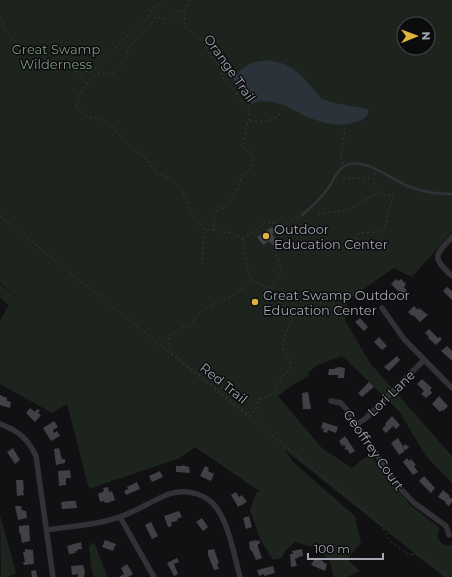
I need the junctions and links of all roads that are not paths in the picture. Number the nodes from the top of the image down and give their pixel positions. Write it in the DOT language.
graph roads {
  1 [pos="452,194"];
  2 [pos="302,215"];
  3 [pos="452,237"];
  4 [pos="452,276"];
  5 [pos="382,308"];
  6 [pos="424,360"];
  7 [pos="452,388"];
  8 [pos="331,401"];
  9 [pos="0,424"];
  10 [pos="357,424"];
  11 [pos="120,517"];
  12 [pos="47,530"];
  13 [pos="449,535"];
  14 [pos="53,577"];
  15 [pos="154,577"];
  16 [pos="240,577"];
  1 -- 2 [label="lane"];
  3 -- 4 [label="street"];
  5 -- 6 [label="street"];
  6 -- 7 [label="street"];
  6 -- 10 [label="street, Lori Lane"];
  8 -- 10 [label="street, Geoffrey Court"];
  9 -- 12 [label="street"];
  10 -- 13 [label="street, Geoffrey Court"];
  11 -- 12 [label="street"];
  11 -- 15 [label="street"];
  11 -- 16 [label="street"];
  12 -- 14 [label="street"];
}
